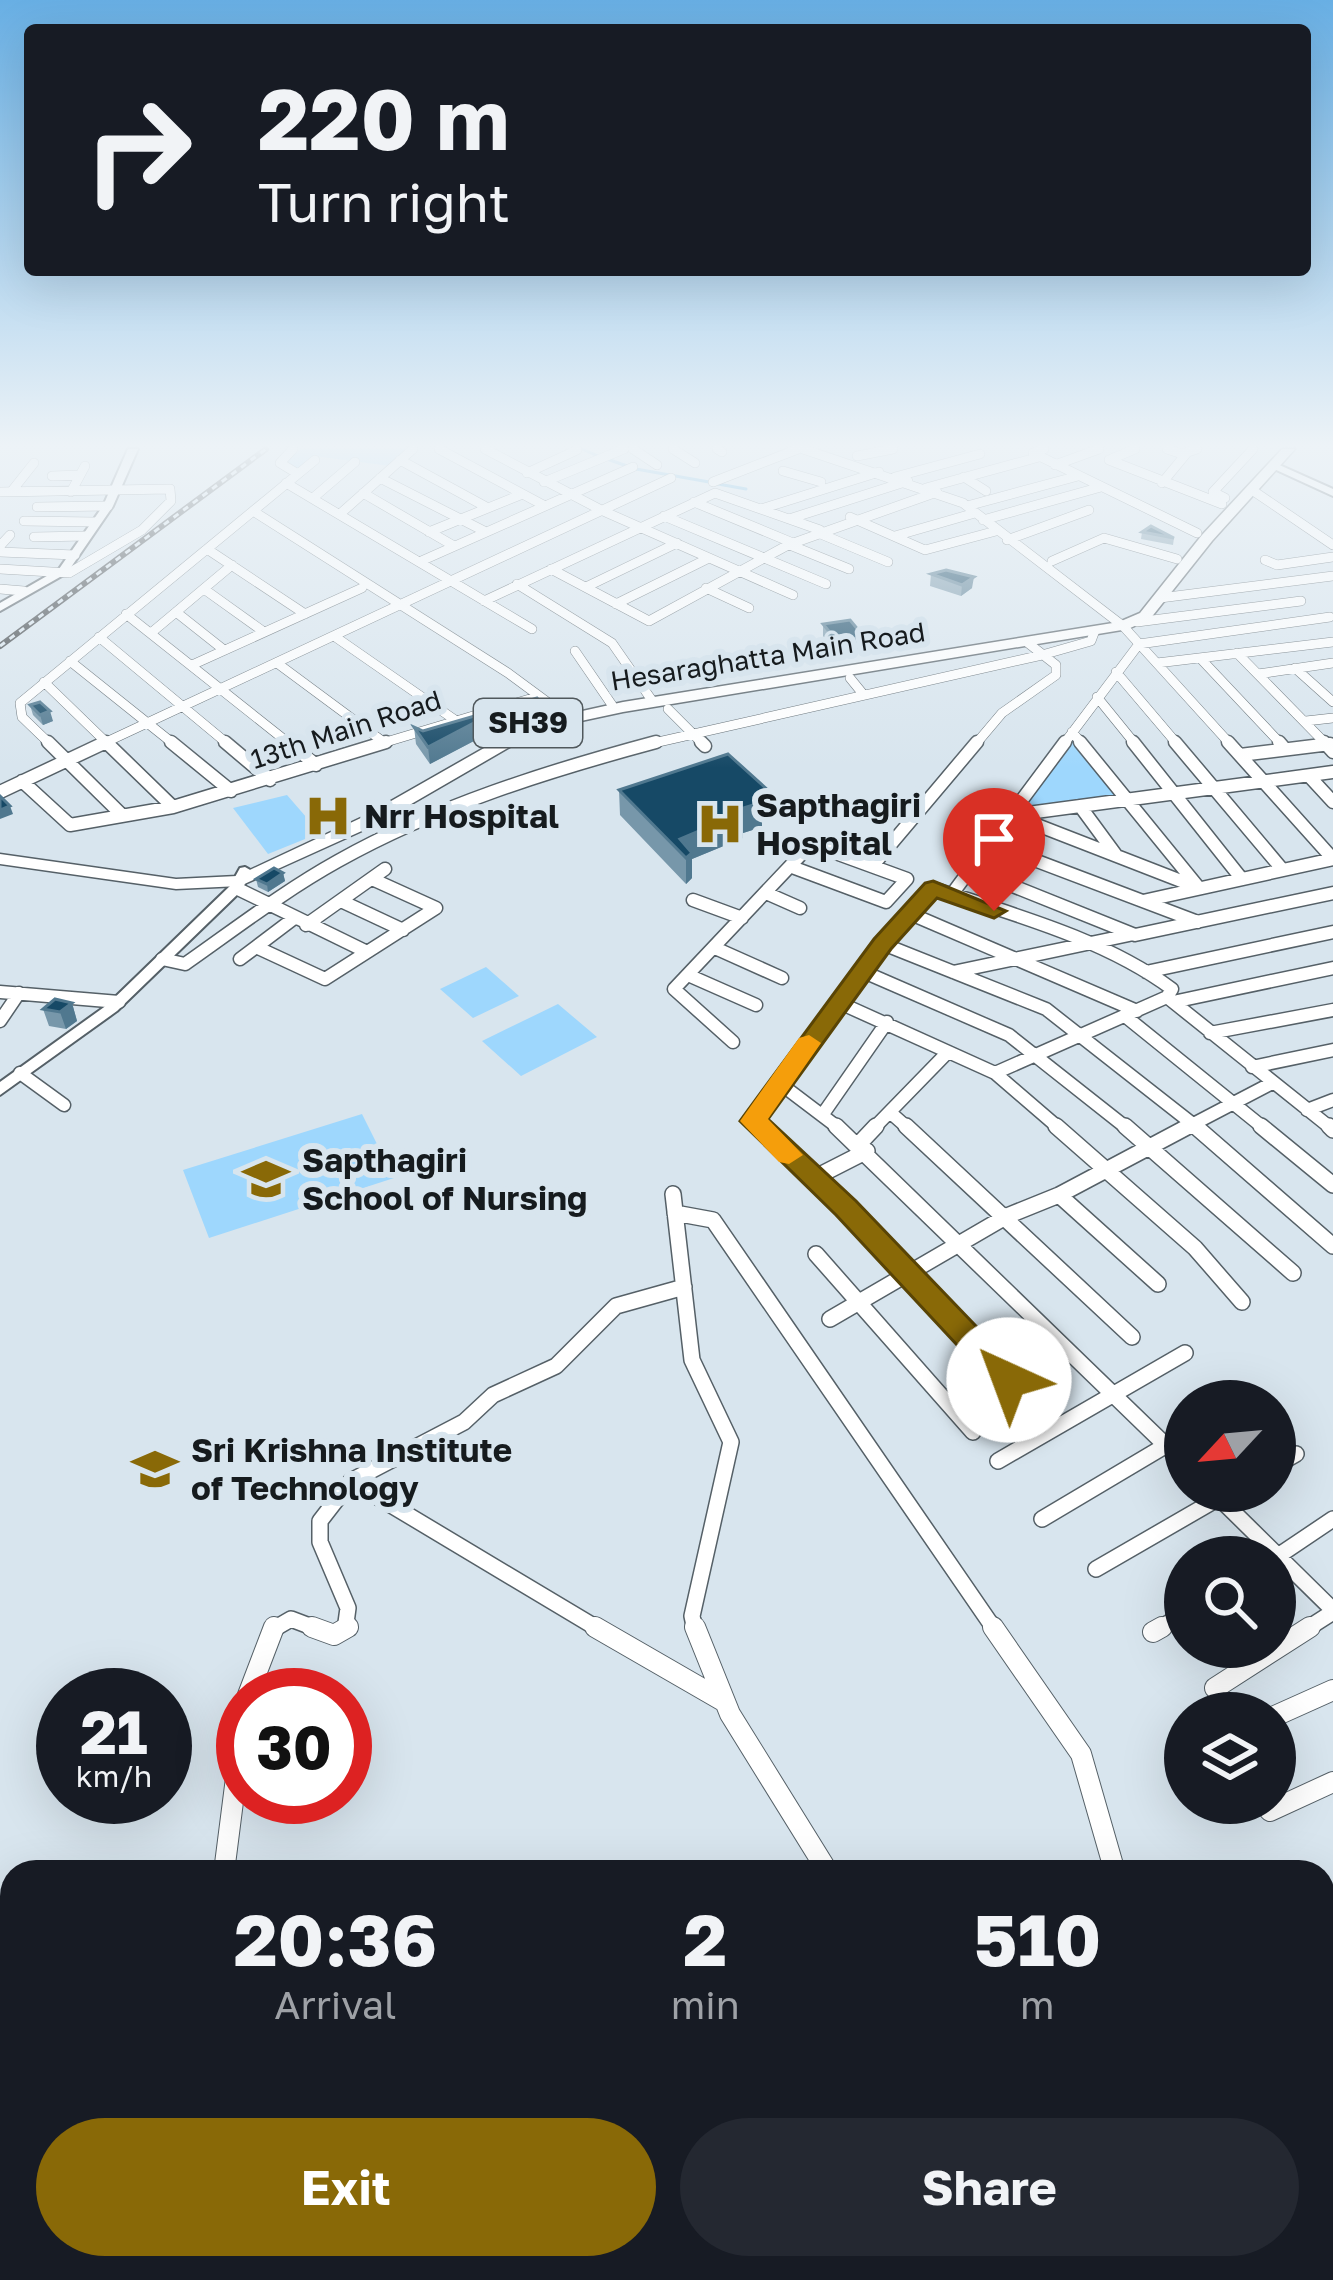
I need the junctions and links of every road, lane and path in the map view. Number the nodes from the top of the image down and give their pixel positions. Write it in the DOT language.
graph roads {
  1 [pos="75,555"];
  2 [pos="98,555"];
  3 [pos="199,555"];
  4 [pos="216,555"];
  5 [pos="313,555"];
  6 [pos="316,555"];
  7 [pos="408,555"];
  8 [pos="433,555"];
  9 [pos="508,555"];
  10 [pos="579,555"];
  11 [pos="651,555"];
  12 [pos="703,555"];
  13 [pos="758,555"];
  14 [pos="769,555"];
  15 [pos="817,555"];
  16 [pos="873,555"];
  17 [pos="1029,555"];
  18 [pos="1065,555"];
  19 [pos="1174,555"];
  20 [pos="1187,555"];
  21 [pos="1333,557"];
  22 [pos="709,558"];
  23 [pos="764,558"];
  24 [pos="1184,558"];
  25 [pos="1265,560"];
  26 [pos="1052,561"];
  27 [pos="419,562"];
  28 [pos="888,562"];
  29 [pos="232,566"];
  30 [pos="0,569"];
  31 [pos="550,569"];
  32 [pos="849,569"];
  33 [pos="738,571"];
  34 [pos="59,573"];
  35 [pos="1333,576"];
  36 [pos="451,582"];
  37 [pos="517,584"];
  38 [pos="826,584"];
  39 [pos="586,587"];
  40 [pos="362,588"];
  41 [pos="706,588"];
  42 [pos="0,589"];
  43 [pos="204,589"];
  44 [pos="24,592"];
  45 [pos="793,595"];
  46 [pos="1160,598"];
  47 [pos="484,601"];
  48 [pos="1301,601"];
  49 [pos="616,604"];
  50 [pos="0,607"];
  51 [pos="396,607"];
  52 [pos="748,608"];
  53 [pos="176,612"];
  54 [pos="126,614"];
  55 [pos="305,614"];
  56 [pos="1329,617"];
  57 [pos="1126,624"];
  58 [pos="532,629"];
  59 [pos="1091,631"];
  60 [pos="264,632"];
  61 [pos="151,633"];
  62 [pos="334,636"];
  63 [pos="99,637"];
  64 [pos="1333,642"];
  65 [pos="1139,644"];
  66 [pos="1035,649"];
  67 [pos="224,650"];
  68 [pos="575,652"];
  69 [pos="1237,652"];
  70 [pos="932,658"];
  71 [pos="1200,658"];
  72 [pos="70,661"];
  73 [pos="277,663"];
  74 [pos="1157,663"];
  75 [pos="1333,663"];
  76 [pos="192,665"];
  77 [pos="1295,668"];
  78 [pos="1116,672"];
  79 [pos="1258,674"];
  80 [pos="949,676"];
  81 [pos="850,677"];
  82 [pos="44,682"];
  83 [pos="221,689"];
  84 [pos="1327,690"];
  85 [pos="863,694"];
  86 [pos="1097,697"];
  87 [pos="533,698"];
  88 [pos="651,699"];
  89 [pos="1333,702"];
  90 [pos="184,705"];
  91 [pos="612,705"];
  92 [pos="668,709"];
  93 [pos="562,717"];
  94 [pos="1333,718"];
  95 [pos="455,720"];
  96 [pos="1306,722"];
  97 [pos="145,723"];
  98 [pos="690,732"];
  99 [pos="1072,732"];
  100 [pos="105,741"];
  101 [pos="385,742"];
  102 [pos="705,746"];
  103 [pos="1331,746"];
  104 [pos="1285,749"];
  105 [pos="1240,755"];
  106 [pos="62,760"];
  107 [pos="316,765"];
  108 [pos="1333,772"];
  109 [pos="1309,776"];
  110 [pos="270,780"];
  111 [pos="22,781"];
  112 [pos="1264,782"];
  113 [pos="1213,789"];
  114 [pos="231,791"];
  115 [pos="0,792"];
  116 [pos="1171,794"];
  117 [pos="1125,800"];
  118 [pos="1333,802"];
  119 [pos="1080,806"];
  120 [pos="173,807"];
  121 [pos="122,815"];
  122 [pos="1013,815"];
  123 [pos="992,844"];
  124 [pos="0,855"];
  125 [pos="1116,855"];
  126 [pos="1333,859"];
  127 [pos="874,863"];
  128 [pos="792,867"];
  129 [pos="385,869"];
  130 [pos="1282,869"];
  131 [pos="974,870"];
  132 [pos="1240,878"];
  133 [pos="373,879"];
  134 [pos="231,883"];
  135 [pos="1198,888"];
  136 [pos="766,893"];
  137 [pos="1333,893"];
  138 [pos="952,894"];
  139 [pos="693,900"];
  140 [pos="341,901"];
  141 [pos="1143,901"];
  142 [pos="270,907"];
  143 [pos="800,908"];
  144 [pos="911,914"];
  145 [pos="742,918"];
  146 [pos="300,922"];
  147 [pos="1198,922"];
  148 [pos="403,930"];
  149 [pos="1333,932"];
  150 [pos="1135,934"];
  151 [pos="883,944"];
  152 [pos="1079,944"];
  153 [pos="256,947"];
  154 [pos="715,948"];
  155 [pos="367,952"];
  156 [pos="1014,957"];
  157 [pos="162,959"];
  158 [pos="240,959"];
  159 [pos="1332,970"];
  160 [pos="864,972"];
  161 [pos="952,972"];
  162 [pos="1146,972"];
  163 [pos="688,975"];
  164 [pos="782,978"];
  165 [pos="0,992"];
  166 [pos="19,993"];
  167 [pos="1170,999"];
  168 [pos="118,1002"];
  169 [pos="840,1003"];
  170 [pos="756,1005"];
  171 [pos="1333,1010"];
  172 [pos="1131,1013"];
  173 [pos="0,1021"];
  174 [pos="887,1022"];
  175 [pos="1210,1034"];
  176 [pos="1081,1036"];
  177 [pos="734,1042"];
  178 [pos="1333,1050"];
  179 [pos="946,1053"];
  180 [pos="1038,1054"];
  181 [pos="1252,1067"];
  182 [pos="20,1073"];
  183 [pos="995,1073"];
  184 [pos="778,1082"];
  185 [pos="1272,1083"];
  186 [pos="0,1090"];
  187 [pos="1333,1100"];
  188 [pos="1234,1102"];
  189 [pos="64,1105"];
  190 [pos="1307,1110"];
  191 [pos="823,1114"];
  192 [pos="892,1114"];
  193 [pos="1192,1124"];
  194 [pos="1333,1130"];
  195 [pos="1149,1147"];
  196 [pos="863,1148"];
  197 [pos="1104,1172"];
  198 [pos="814,1178"];
  199 [pos="1333,1185"];
  200 [pos="673,1194"];
  201 [pos="1059,1196"];
  202 [pos="675,1213"];
  203 [pos="1007,1216"];
  204 [pos="963,1243"];
  205 [pos="1333,1246"];
  206 [pos="816,1254"];
  207 [pos="908,1274"];
  208 [pos="1293,1274"];
  209 [pos="1158,1283"];
  210 [pos="684,1287"];
  211 [pos="1242,1302"];
  212 [pos="858,1304"];
  213 [pos="830,1319"];
  214 [pos="1132,1337"];
  215 [pos="1185,1352"];
  216 [pos="1009,1380"];
  217 [pos="1112,1392"];
  218 [pos="973,1432"];
  219 [pos="1164,1444"];
  220 [pos="1164,1447"];
  221 [pos="998,1462"];
  222 [pos="351,1481"];
  223 [pos="1190,1512"];
  224 [pos="1238,1512"];
  225 [pos="1042,1519"];
  226 [pos="1333,1519"];
  227 [pos="1259,1536"];
  228 [pos="1296,1544"];
  229 [pos="1096,1569"];
  230 [pos="1296,1575"];
  231 [pos="1333,1611"];
  232 [pos="1164,1626"];
  233 [pos="1153,1633"];
  234 [pos="258,1668"];
  235 [pos="1215,1688"];
  236 [pos="1333,1690"];
  237 [pos="725,1702"];
  238 [pos="1296,1707"];
  239 [pos="1333,1782"];
  240 [pos="1296,1799"];
  241 [pos="228,1824"];
  242 [pos="225,1860"];
  243 [pos="821,1860"];
  244 [pos="1111,1860"];
  1 -- 34 [label="street"];
  2 -- 34 [label="street"];
  3 -- 54 [label="street"];
  4 -- 29 [label="street"];
  5 -- 40 [label="street"];
  6 -- 51 [label="street"];
  7 -- 27 [label="street"];
  8 -- 27 [label="street"];
  9 -- 36 [label="street"];
  10 -- 31 [label="street"];
  11 -- 39 [label="street"];
  12 -- 22 [label="street"];
  13 -- 23 [label="street"];
  14 -- 23 [label="street"];
  15 -- 32 [label="street"];
  16 -- 28 [label="street"];
  17 -- 57 [label="street"];
  18 -- 26 [label="street"];
  19 -- 24 [label="street"];
  20 -- 24 [label="main road"];
  21 -- 25 [label="street"];
  22 -- 33 [label="street"];
  22 -- 49 [label="street"];
  23 -- 33 [label="street"];
  23 -- 38 [label="street"];
  24 -- 46 [label="main road"];
  24 -- 57 [label="main road"];
  27 -- 36 [label="street"];
  29 -- 43 [label="street"];
  29 -- 55 [label="street"];
  30 -- 34 [label="street"];
  31 -- 37 [label="street"];
  31 -- 39 [label="street"];
  33 -- 41 [label="street"];
  33 -- 45 [label="street"];
  34 -- 44 [label="street"];
  35 -- 46 [label="street"];
  36 -- 47 [label="street"];
  36 -- 51 [label="street"];
  37 -- 47 [label="street"];
  37 -- 88 [label="street"];
  39 -- 49 [label="street"];
  40 -- 51 [label="street"];
  40 -- 55 [label="street"];
  41 -- 49 [label="street"];
  41 -- 52 [label="street"];
  42 -- 44 [label="street"];
  43 -- 53 [label="street"];
  43 -- 60 [label="street"];
  44 -- 50 [label="street"];
  46 -- 57 [label="main road"];
  47 -- 58 [label="street"];
  48 -- 57 [label="street"];
  51 -- 62 [label="street"];
  51 -- 87 [label="street"];
  51 -- 93 [label="street"];
  53 -- 61 [label="street"];
  53 -- 67 [label="street"];
  54 -- 61 [label="street"];
  54 -- 63 [label="street"];
  55 -- 60 [label="street"];
  56 -- 65 [label="street"];
  57 -- 59 [label="main road, Hesaraghatta Main Road / SH39"];
  57 -- 65 [label="street"];
  59 -- 66 [label="main road, Hesaraghatta Main Road"];
  59 -- 88 [label="main road, Hesaraghatta Main Road / SH39"];
  60 -- 67 [label="street"];
  61 -- 76 [label="street"];
  62 -- 73 [label="street"];
  62 -- 95 [label="street"];
  63 -- 72 [label="street"];
  63 -- 90 [label="street"];
  64 -- 69 [label="street"];
  65 -- 74 [label="street"];
  65 -- 78 [label="street"];
  66 -- 70 [label="main road, Hesaraghatta Main Road"];
  66 -- 80 [label="street"];
  66 -- 127 [label="street"];
  67 -- 76 [label="street"];
  68 -- 91 [label="street"];
  69 -- 71 [label="street"];
  69 -- 79 [label="street"];
  70 -- 80 [label="street"];
  70 -- 93 [label="main road, Hesaraghatta Main Road"];
  71 -- 74 [label="street"];
  71 -- 104 [label="street"];
  72 -- 82 [label="street"];
  72 -- 97 [label="street"];
  73 -- 83 [label="street"];
  73 -- 101 [label="street"];
  74 -- 105 [label="street"];
  75 -- 77 [label="street"];
  76 -- 83 [label="street"];
  77 -- 79 [label="street"];
  77 -- 84 [label="street"];
  78 -- 86 [label="street"];
  78 -- 113 [label="street"];
  79 -- 96 [label="street"];
  80 -- 85 [label="street"];
  81 -- 85 [label="street"];
  82 -- 100 [label="street"];
  82 -- 106 [label="street"];
  83 -- 90 [label="street"];
  83 -- 107 [label="street"];
  84 -- 89 [label="street"];
  85 -- 98 [label="street"];
  86 -- 99 [label="street"];
  86 -- 116 [label="street"];
  87 -- 93 [label="street"];
  87 -- 95 [label="street, 13th Main Road"];
  88 -- 91 [label="main road, Hesaraghatta Main Road / SH39"];
  90 -- 97 [label="street"];
  90 -- 110 [label="street"];
  91 -- 93 [label="main road, Hesaraghatta Main Road / SH39"];
  92 -- 98 [label="street"];
  93 -- 134 [label="main road, Hesaraghatta Main Road"];
  94 -- 96 [label="street"];
  95 -- 101 [label="street, 13th Main Road"];
  96 -- 103 [label="street"];
  97 -- 100 [label="street"];
  97 -- 114 [label="street"];
  98 -- 102 [label="street"];
  98 -- 142 [label="street"];
  99 -- 117 [label="street"];
  99 -- 122 [label="street"];
  100 -- 106 [label="street"];
  100 -- 120 [label="street"];
  101 -- 107 [label="street, 13th Main Road"];
  103 -- 104 [label="street"];
  104 -- 105 [label="street"];
  105 -- 112 [label="street"];
  106 -- 111 [label="street"];
  106 -- 121 [label="street"];
  107 -- 110 [label="street, 13th Main Road"];
  108 -- 109 [label="street"];
  109 -- 112 [label="street"];
  109 -- 118 [label="street"];
  110 -- 114 [label="street, 13th Main Road"];
  111 -- 115 [label="street"];
  111 -- 121 [label="street, 13th Main Road"];
  112 -- 113 [label="street"];
  112 -- 126 [label="street"];
  113 -- 116 [label="street"];
  113 -- 130 [label="street"];
  114 -- 120 [label="street, 13th Main Road"];
  116 -- 117 [label="street"];
  116 -- 132 [label="street"];
  117 -- 119 [label="street"];
  117 -- 135 [label="street"];
  119 -- 122 [label="street"];
  119 -- 125 [label="street"];
  120 -- 121 [label="street, 13th Main Road"];
  122 -- 123 [label="street"];
  122 -- 125 [label="street"];
  123 -- 131 [label="street"];
  123 -- 141 [label="street"];
  124 -- 134 [label="main road, Hesaraghatta Main Road"];
  125 -- 135 [label="street"];
  126 -- 130 [label="street"];
  127 -- 128 [label="street"];
  127 -- 128 [label="street"];
  128 -- 136 [label="street"];
  129 -- 133 [label="street"];
  130 -- 132 [label="street"];
  131 -- 138 [label="street"];
  131 -- 150 [label="street"];
  132 -- 135 [label="street"];
  133 -- 140 [label="street"];
  133 -- 148 [label="street"];
  134 -- 142 [label="street"];
  134 -- 157 [label="street"];
  135 -- 141 [label="street"];
  136 -- 143 [label="street"];
  136 -- 145 [label="street"];
  137 -- 147 [label="street"];
  138 -- 144 [label="street"];
  138 -- 152 [label="street"];
  139 -- 145 [label="street"];
  140 -- 146 [label="street"];
  140 -- 148 [label="street"];
  141 -- 147 [label="street"];
  142 -- 146 [label="street"];
  142 -- 157 [label="street"];
  144 -- 151 [label="street"];
  144 -- 156 [label="street"];
  145 -- 154 [label="street"];
  146 -- 153 [label="street"];
  146 -- 155 [label="street"];
  147 -- 150 [label="street"];
  148 -- 155 [label="street"];
  149 -- 162 [label="street"];
  150 -- 152 [label="street"];
  151 -- 160 [label="street"];
  151 -- 161 [label="street"];
  152 -- 156 [label="street"];
  152 -- 162 [label="street"];
  153 -- 155 [label="street"];
  153 -- 158 [label="street"];
  154 -- 163 [label="street"];
  154 -- 164 [label="street"];
  156 -- 161 [label="street"];
  156 -- 172 [label="street"];
  157 -- 168 [label="street"];
  159 -- 167 [label="street"];
  160 -- 169 [label="street"];
  160 -- 180 [label="street"];
  161 -- 176 [label="street"];
  162 -- 167 [label="street"];
  163 -- 170 [label="street"];
  163 -- 177 [label="street"];
  165 -- 166 [label="street"];
  166 -- 168 [label="street"];
  166 -- 173 [label="street"];
  167 -- 172 [label="street"];
  167 -- 175 [label="street"];
  168 -- 182 [label="street"];
  169 -- 174 [label="street"];
  169 -- 184 [label="street"];
  171 -- 175 [label="street"];
  172 -- 176 [label="street"];
  172 -- 188 [label="street"];
  174 -- 179 [label="street"];
  174 -- 191 [label="street"];
  175 -- 181 [label="street"];
  176 -- 180 [label="street"];
  176 -- 193 [label="street"];
  178 -- 181 [label="street"];
  179 -- 183 [label="street"];
  179 -- 192 [label="street"];
  180 -- 183 [label="street"];
  180 -- 195 [label="street"];
  181 -- 185 [label="street"];
  182 -- 186 [label="street"];
  182 -- 189 [label="street"];
  183 -- 197 [label="street"];
  184 -- 191 [label="street"];
  184 -- 198 [label="street"];
  185 -- 188 [label="street"];
  185 -- 190 [label="street"];
  187 -- 190 [label="street"];
  188 -- 193 [label="street"];
  188 -- 199 [label="street"];
  190 -- 194 [label="street"];
  191 -- 196 [label="street"];
  192 -- 196 [label="street"];
  192 -- 203 [label="street"];
  193 -- 195 [label="street"];
  193 -- 205 [label="street"];
  195 -- 197 [label="street"];
  195 -- 208 [label="street"];
  196 -- 198 [label="street"];
  196 -- 204 [label="street"];
  197 -- 201 [label="street"];
  197 -- 211 [label="street"];
  198 -- 207 [label="street"];
  200 -- 202 [label="street"];
  201 -- 203 [label="street"];
  201 -- 209 [label="street"];
  202 -- 210 [label="street"];
  202 -- 244 [label="street"];
  203 -- 204 [label="street"];
  203 -- 214 [label="street"];
  204 -- 207 [label="street"];
  204 -- 217 [label="street"];
  206 -- 212 [label="street"];
  207 -- 212 [label="street"];
  207 -- 216 [label="street"];
  210 -- 222 [label="street"];
  210 -- 237 [label="street"];
  212 -- 213 [label="street"];
  212 -- 218 [label="street"];
  215 -- 217 [label="street"];
  217 -- 219 [label="street"];
  217 -- 221 [label="street"];
  220 -- 225 [label="street"];
  222 -- 234 [label="street"];
  222 -- 237 [label="street"];
  223 -- 229 [label="street"];
  224 -- 227 [label="street"];
  226 -- 228 [label="street"];
  230 -- 231 [label="street"];
  231 -- 235 [label="street"];
  232 -- 233 [label="street"];
  236 -- 238 [label="street"];
  237 -- 243 [label="street"];
  239 -- 240 [label="street"];
  241 -- 242 [label="street"];
}
